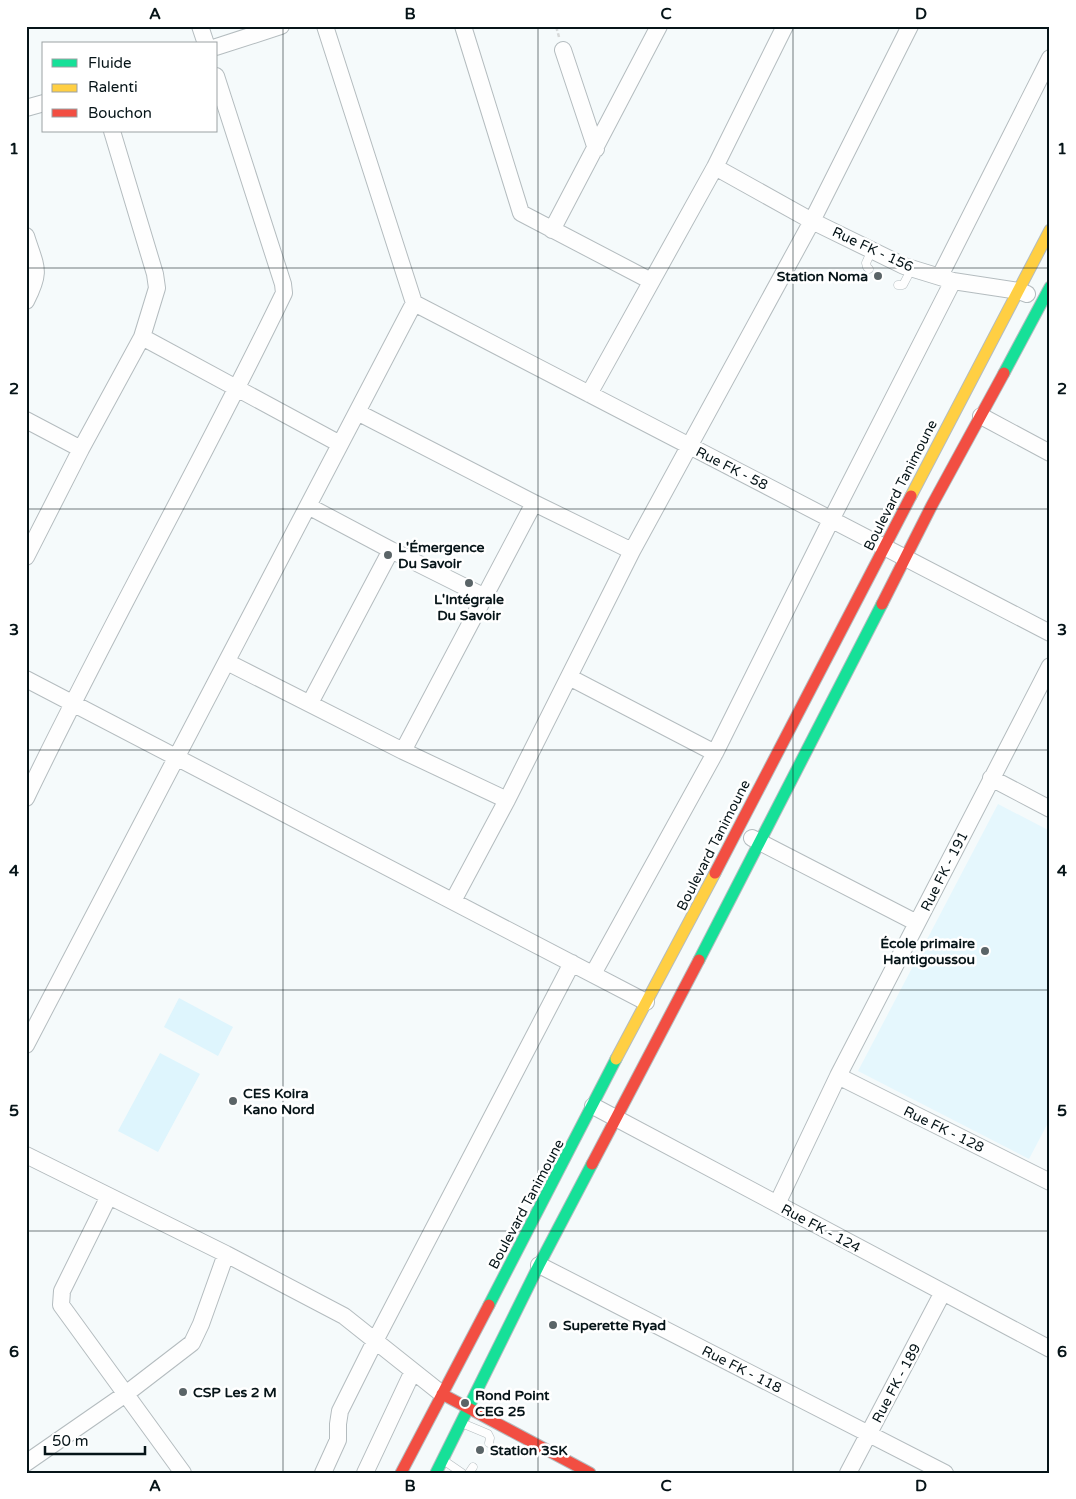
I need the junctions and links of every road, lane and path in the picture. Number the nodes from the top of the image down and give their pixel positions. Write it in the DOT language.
graph roads {
  1 [pos="200,26"];
  2 [pos="281,26"];
  3 [pos="325,26"];
  4 [pos="462,26"];
  5 [pos="659,26"];
  6 [pos="785,26"];
  7 [pos="910,26"];
  8 [pos="205,42"];
  9 [pos="218,46"];
  10 [pos="563,50"];
  11 [pos="1050,58"];
  12 [pos="218,82"];
  13 [pos="42,104"];
  14 [pos="26,108"];
  15 [pos="112,132"];
  16 [pos="596,149"];
  17 [pos="715,167"];
  18 [pos="812,221"];
  19 [pos="552,230"];
  20 [pos="1050,230"];
  21 [pos="26,236"];
  22 [pos="872,250"];
  23 [pos="912,268"];
  24 [pos="869,270"];
  25 [pos="947,278"];
  26 [pos="652,282"];
  27 [pos="898,285"];
  28 [pos="1020,290"];
  29 [pos="1047,297"];
  30 [pos="26,301"];
  31 [pos="414,303"];
  32 [pos="142,337"];
  33 [pos="238,389"];
  34 [pos="589,394"];
  35 [pos="357,412"];
  36 [pos="980,416"];
  37 [pos="26,420"];
  38 [pos="340,444"];
  39 [pos="690,446"];
  40 [pos="81,449"];
  41 [pos="1050,453"];
  42 [pos="534,503"];
  43 [pos="308,506"];
  44 [pos="831,520"];
  45 [pos="885,547"];
  46 [pos="391,550"];
  47 [pos="632,551"];
  48 [pos="26,557"];
  49 [pos="906,558"];
  50 [pos="485,597"];
  51 [pos="1050,633"];
  52 [pos="226,662"];
  53 [pos="1050,666"];
  54 [pos="569,677"];
  55 [pos="26,679"];
  56 [pos="72,703"];
  57 [pos="310,703"];
  58 [pos="404,751"];
  59 [pos="715,754"];
  60 [pos="177,757"];
  61 [pos="991,778"];
  62 [pos="26,798"];
  63 [pos="507,800"];
  64 [pos="1050,809"];
  65 [pos="738,830"];
  66 [pos="760,842"];
  67 [pos="453,901"];
  68 [pos="917,923"];
  69 [pos="572,963"];
  70 [pos="594,974"];
  71 [pos="646,1002"];
  72 [pos="27,1043"];
  73 [pos="838,1076"];
  74 [pos="593,1106"];
  75 [pos="615,1118"];
  76 [pos="26,1155"];
  77 [pos="1048,1175"];
  78 [pos="109,1196"];
  79 [pos="777,1204"];
  80 [pos="226,1254"];
  81 [pos="539,1265"];
  82 [pos="943,1292"];
  83 [pos="375,1341"];
  84 [pos="1050,1349"];
  85 [pos="412,1371"];
  86 [pos="127,1393"];
  87 [pos="442,1394"];
  88 [pos="468,1408"];
  89 [pos="461,1422"];
  90 [pos="869,1434"];
  91 [pos="489,1443"];
  92 [pos="443,1459"];
  93 [pos="26,1463"];
  94 [pos="183,1473"];
  95 [pos="323,1473"];
  96 [pos="365,1473"];
  97 [pos="401,1473"];
  98 [pos="436,1473"];
  99 [pos="462,1473"];
  100 [pos="590,1473"];
  101 [pos="848,1473"];
  102 [pos="945,1473"];
  1 -- 8 [label="street"];
  2 -- 9 [label="street"];
  3 -- 31 [label="street"];
  4 -- 19 [label="street"];
  5 -- 16 [label="street"];
  6 -- 17 [label="street"];
  7 -- 18 [label="street"];
  10 -- 16 [label="street"];
  11 -- 25 [label="street"];
  12 -- 33 [label="street"];
  13 -- 14 [label="street"];
  15 -- 32 [label="street"];
  16 -- 19 [label="street"];
  17 -- 18 [label="street, Rue FK - 156"];
  17 -- 26 [label="street"];
  18 -- 22 [label="street, Rue FK - 156"];
  18 -- 39 [label="street"];
  19 -- 26 [label="street"];
  20 -- 28 [label="main road, Boulevard Tanimoune"];
  21 -- 30 [label="street"];
  22 -- 23 [label="street, Rue FK - 156"];
  22 -- 24 [label="lane"];
  23 -- 25 [label="street, Rue FK - 156"];
  23 -- 27 [label="lane"];
  25 -- 28 [label="street, Rue FK - 156"];
  25 -- 44 [label="street"];
  26 -- 34 [label="street"];
  28 -- 29 [label="street, Rue FK - 156"];
  28 -- 45 [label="main road, Boulevard Tanimoune"];
  29 -- 36 [label="main road"];
  31 -- 34 [label="street, Rue FK - 58"];
  31 -- 35 [label="street"];
  32 -- 33 [label="street"];
  32 -- 40 [label="street"];
  33 -- 38 [label="street"];
  33 -- 56 [label="street"];
  34 -- 39 [label="street, Rue FK - 58"];
  35 -- 38 [label="street"];
  35 -- 42 [label="street"];
  36 -- 41 [label="street"];
  36 -- 49 [label="main road"];
  37 -- 40 [label="street"];
  38 -- 43 [label="street"];
  39 -- 44 [label="street, Rue FK - 58"];
  39 -- 47 [label="street"];
  40 -- 48 [label="street"];
  42 -- 47 [label="street"];
  42 -- 50 [label="street"];
  43 -- 46 [label="street"];
  43 -- 52 [label="street"];
  44 -- 45 [label="street, Rue FK - 58"];
  44 -- 59 [label="street"];
  45 -- 49 [label="street, Rue FK - 58"];
  45 -- 65 [label="main road, Boulevard Tanimoune"];
  46 -- 50 [label="street"];
  46 -- 57 [label="street"];
  47 -- 54 [label="street"];
  49 -- 51 [label="street, Rue FK - 58"];
  49 -- 66 [label="main road"];
  50 -- 58 [label="street"];
  52 -- 57 [label="street"];
  52 -- 60 [label="street"];
  53 -- 61 [label="street, Rue FK - 191"];
  54 -- 59 [label="street"];
  54 -- 63 [label="street"];
  55 -- 56 [label="street"];
  56 -- 60 [label="street"];
  56 -- 62 [label="street"];
  57 -- 58 [label="street"];
  58 -- 63 [label="street"];
  59 -- 70 [label="street"];
  60 -- 67 [label="street"];
  60 -- 72 [label="street"];
  61 -- 64 [label="street"];
  61 -- 68 [label="street, Rue FK - 191"];
  63 -- 67 [label="street"];
  65 -- 66 [label="street"];
  65 -- 71 [label="main road, Boulevard Tanimoune"];
  66 -- 68 [label="street"];
  66 -- 75 [label="main road"];
  67 -- 69 [label="street"];
  68 -- 73 [label="street, Rue FK - 191"];
  69 -- 70 [label="street"];
  69 -- 83 [label="street"];
  70 -- 71 [label="street"];
  71 -- 74 [label="main road, Boulevard Tanimoune"];
  73 -- 77 [label="street, Rue FK - 128"];
  73 -- 79 [label="street, Rue FK - 191"];
  74 -- 75 [label="street, Rue FK - 124"];
  74 -- 87 [label="main road, Boulevard Tanimoune"];
  75 -- 79 [label="street, Rue FK - 124"];
  75 -- 81 [label="main road"];
  76 -- 78 [label="street"];
  78 -- 80 [label="street"];
  78 -- 86 [label="street"];
  79 -- 82 [label="street, Rue FK - 124"];
  80 -- 83 [label="street"];
  80 -- 86 [label="street"];
  81 -- 88 [label="main road"];
  81 -- 90 [label="street, Rue FK - 118"];
  82 -- 84 [label="street, Rue FK - 124"];
  82 -- 90 [label="street, Rue FK - 189"];
  83 -- 85 [label="street"];
  83 -- 95 [label="street"];
  85 -- 87 [label="street"];
  85 -- 96 [label="street"];
  86 -- 93 [label="street"];
  86 -- 94 [label="street"];
  87 -- 88 [label="main road"];
  87 -- 97 [label="main road, Boulevard Tanimoune"];
  88 -- 89 [label="main road"];
  88 -- 100 [label="main road"];
  89 -- 91 [label="lane"];
  89 -- 92 [label="main road"];
  90 -- 101 [label="street, Rue FK - 189"];
  90 -- 102 [label="street, Rue FK - 118"];
  92 -- 98 [label="main road"];
  92 -- 99 [label="lane"];
}
